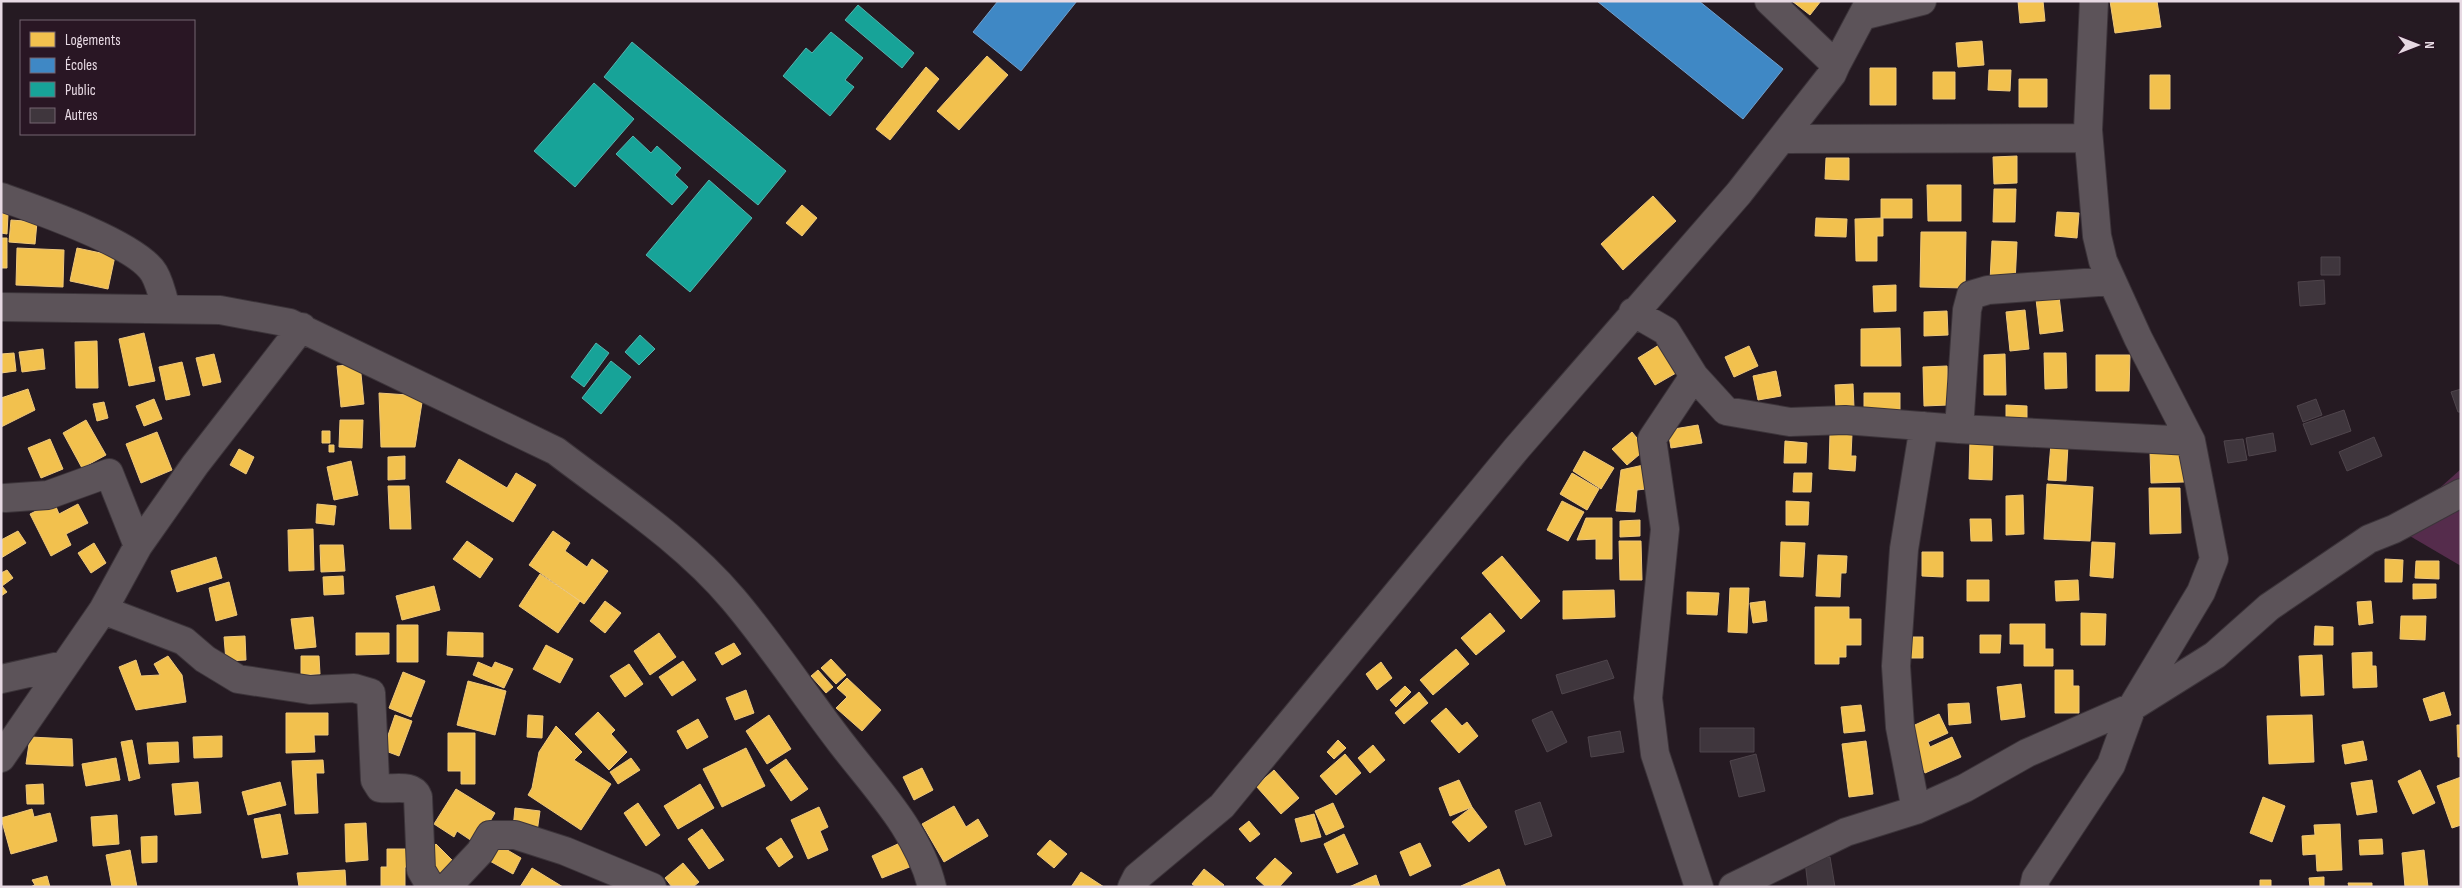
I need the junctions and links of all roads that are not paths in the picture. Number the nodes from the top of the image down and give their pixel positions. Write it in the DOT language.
graph roads {
  1 [pos="1768,1"];
  2 [pos="1922,1"];
  3 [pos="2094,1"];
  4 [pos="1866,9"];
  5 [pos="1836,65"];
  6 [pos="2088,138"];
  7 [pos="1782,139"];
  8 [pos="1,197"];
  9 [pos="2112,281"];
  10 [pos="1,307"];
  11 [pos="166,309"];
  12 [pos="1633,312"];
  13 [pos="302,327"];
  14 [pos="1694,376"];
  15 [pos="1924,426"];
  16 [pos="1959,429"];
  17 [pos="2191,441"];
  18 [pos="2461,493"];
  19 [pos="5,498"];
  20 [pos="138,546"];
  21 [pos="103,610"];
  22 [pos="64,665"];
  23 [pos="1,679"];
  24 [pos="2132,706"];
  25 [pos="1,758"];
  26 [pos="1916,810"];
  27 [pos="432,887"];
  28 [pos="447,887"];
  29 [pos="652,887"];
  30 [pos="932,887"];
  31 [pos="1132,887"];
  32 [pos="1699,887"];
  33 [pos="1733,887"];
  34 [pos="2034,887"];
  1 -- 5 [label="street"];
  2 -- 4 [label="street"];
  3 -- 6 [label="street"];
  4 -- 5 [label="street"];
  5 -- 7 [label="street"];
  6 -- 7 [label="street"];
  6 -- 9 [label="street"];
  7 -- 12 [label="street"];
  8 -- 11 [label="street"];
  9 -- 16 [label="street"];
  9 -- 17 [label="street"];
  10 -- 11 [label="street"];
  11 -- 13 [label="street"];
  12 -- 14 [label="street"];
  12 -- 31 [label="street"];
  13 -- 20 [label="street"];
  13 -- 30 [label="street"];
  14 -- 15 [label="street"];
  14 -- 32 [label="street"];
  15 -- 16 [label="street"];
  15 -- 26 [label="street"];
  16 -- 17 [label="street"];
  17 -- 24 [label="street"];
  18 -- 24 [label="street"];
  19 -- 20 [label="street"];
  20 -- 21 [label="street"];
  21 -- 22 [label="street"];
  21 -- 27 [label="street"];
  22 -- 23 [label="street"];
  22 -- 25 [label="street"];
  24 -- 26 [label="street"];
  24 -- 34 [label="street"];
  26 -- 33 [label="street"];
  28 -- 29 [label="street"];
}
